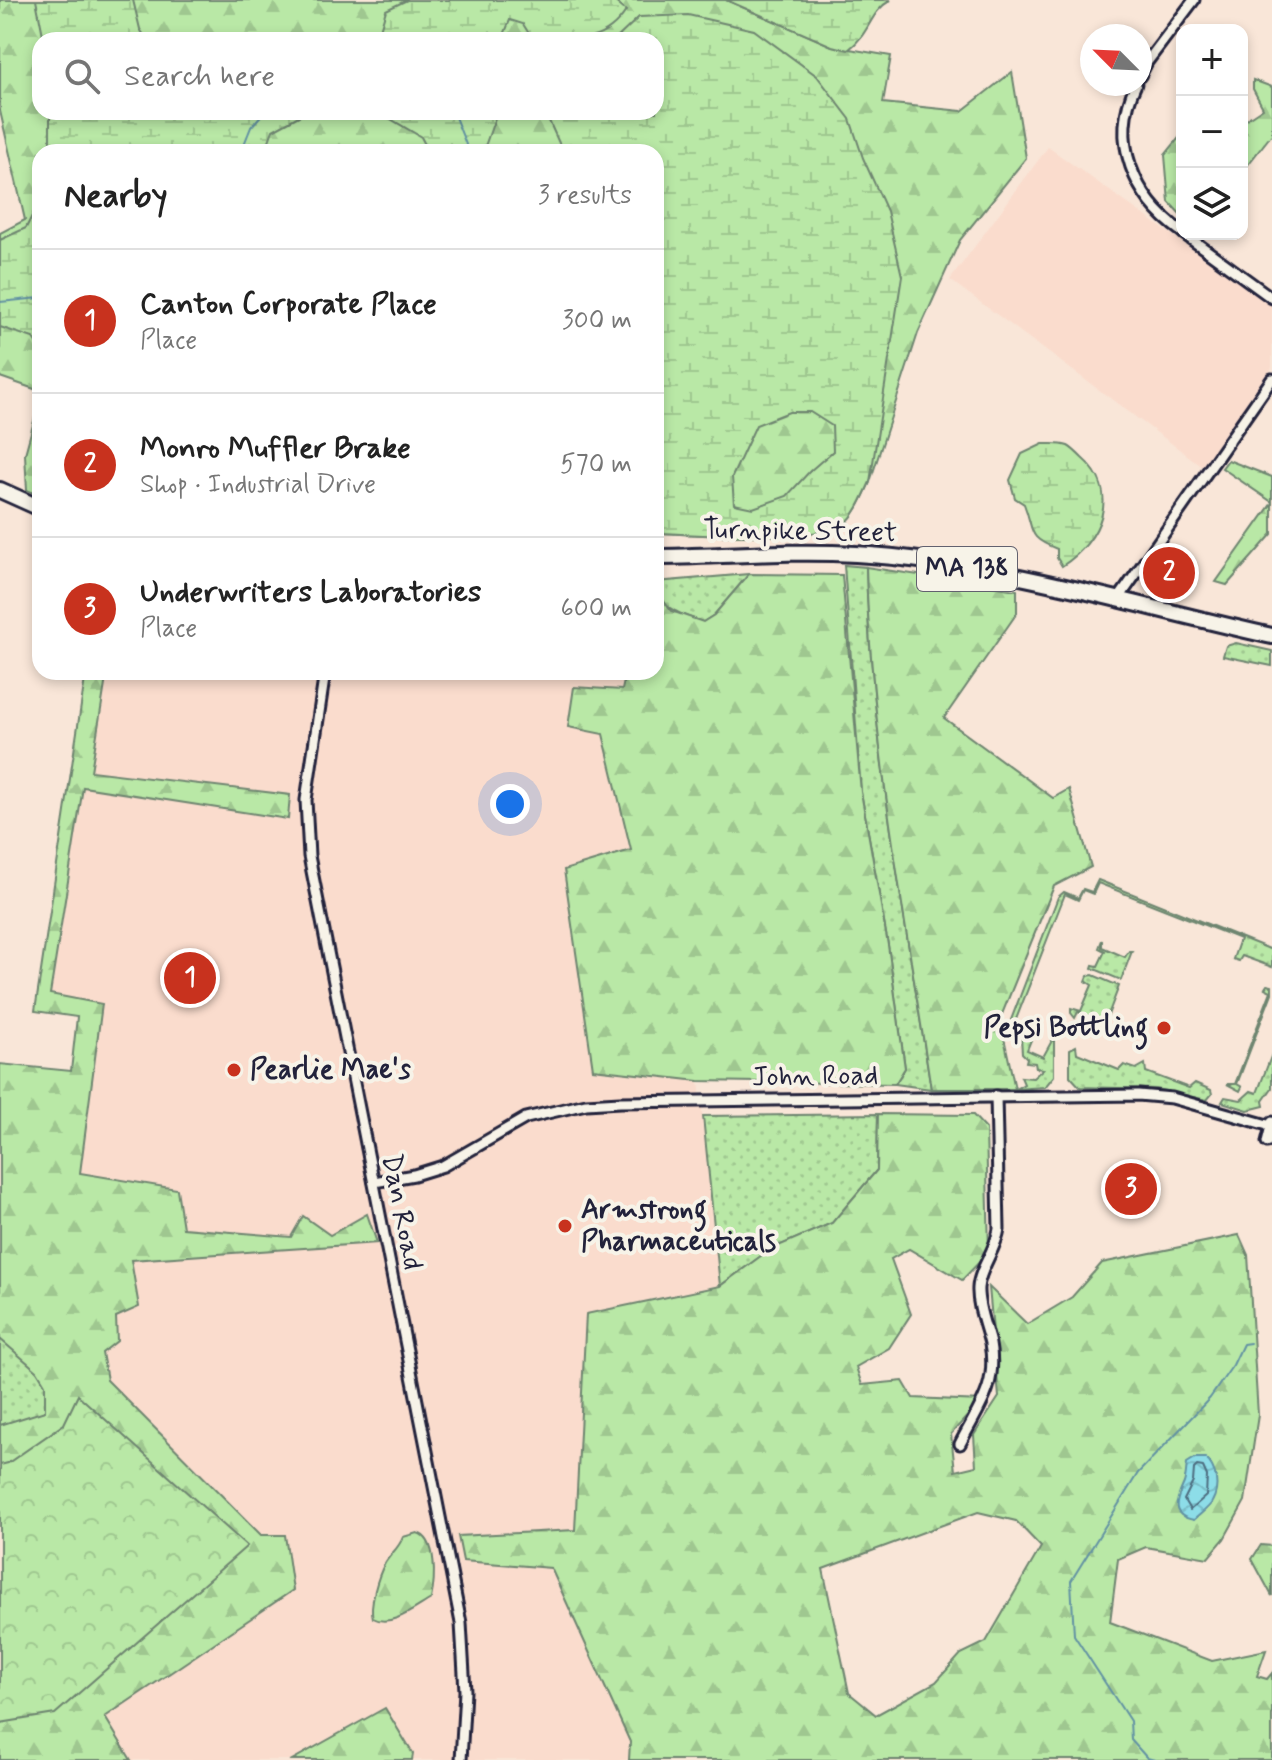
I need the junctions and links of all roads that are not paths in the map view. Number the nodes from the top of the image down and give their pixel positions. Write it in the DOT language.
graph roads {
  1 [pos="1194,0"];
  2 [pos="1152,55"];
  3 [pos="1133,96"];
  4 [pos="1176,228"];
  5 [pos="1193,240"];
  6 [pos="1272,298"];
  7 [pos="1272,379"];
  8 [pos="0,490"];
  9 [pos="32,504"];
  10 [pos="664,557"];
  11 [pos="1117,601"];
  12 [pos="1272,636"];
  13 [pos="324,680"];
  14 [pos="996,1096"];
  15 [pos="1271,1124"];
  16 [pos="1267,1142"];
  17 [pos="374,1182"];
  18 [pos="960,1444"];
  19 [pos="461,1760"];
  1 -- 2 [label="street"];
  3 -- 4 [label="street"];
  5 -- 6 [label="street"];
  7 -- 11 [label="street"];
  8 -- 9 [label="main road"];
  10 -- 11 [label="main road, Turnpike Street / MA 138"];
  11 -- 12 [label="main road, Turnpike Street / MA 138"];
  13 -- 17 [label="street, Dan Road"];
  14 -- 15 [label="street, John Road"];
  14 -- 17 [label="street, John Road"];
  14 -- 18 [label="street"];
  15 -- 16 [label="street"];
  17 -- 19 [label="street, Dan Road"];
}
